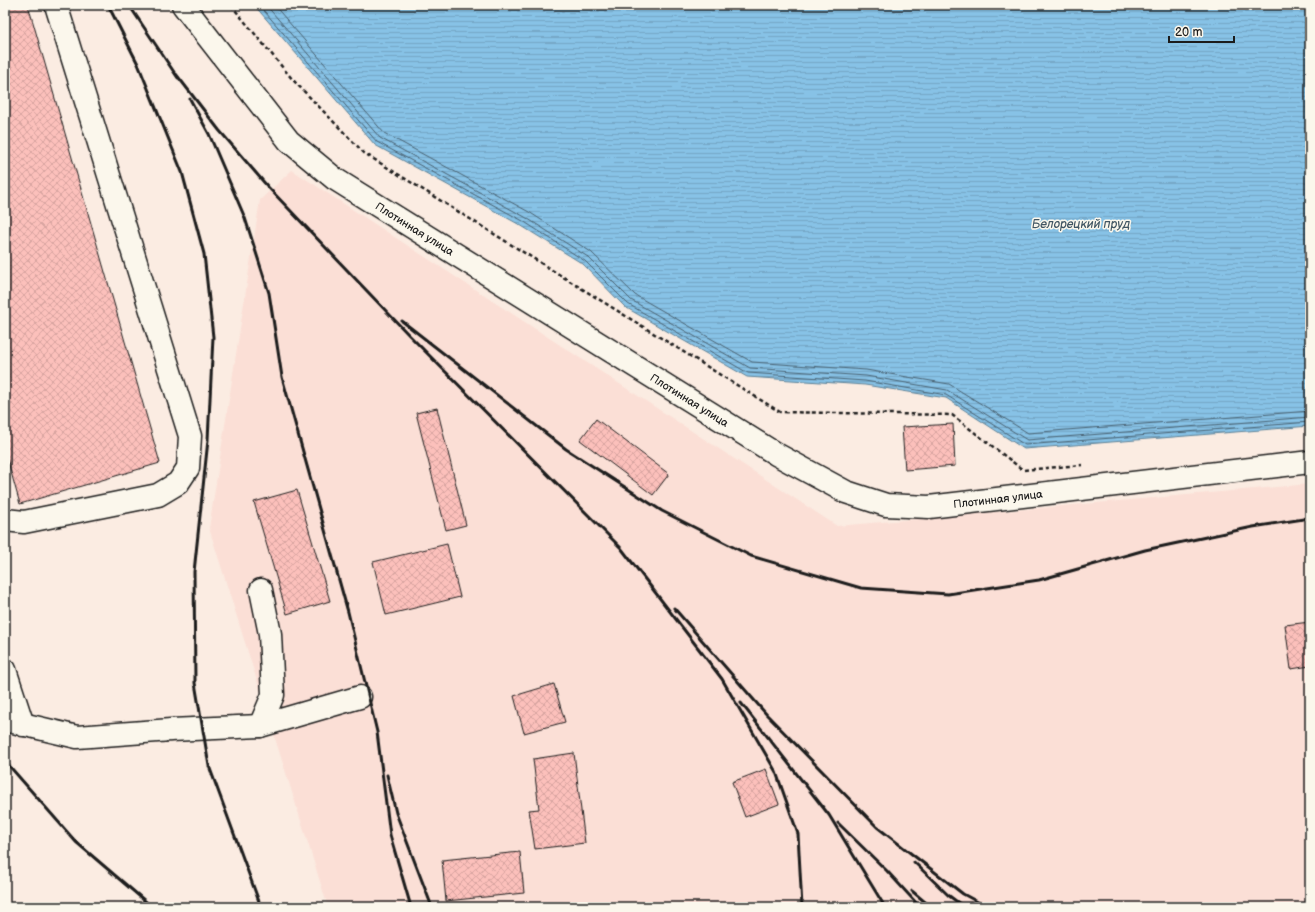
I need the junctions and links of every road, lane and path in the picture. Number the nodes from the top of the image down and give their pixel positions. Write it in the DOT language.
graph roads {
  1 [pos="56,5"];
  2 [pos="183,5"];
  3 [pos="231,5"];
  4 [pos="1310,462"];
  5 [pos="1087,464"];
  6 [pos="5,520"];
  7 [pos="262,590"];
  8 [pos="5,670"];
  9 [pos="360,697"];
  10 [pos="14,723"];
  11 [pos="260,726"];
  1 -- 6 [label="street"];
  2 -- 4 [label="street, Плотинная улица"];
  3 -- 5 [label="path"];
  7 -- 11 [label="street"];
  8 -- 10 [label="street"];
  9 -- 11 [label="street"];
  10 -- 11 [label="street"];
}
